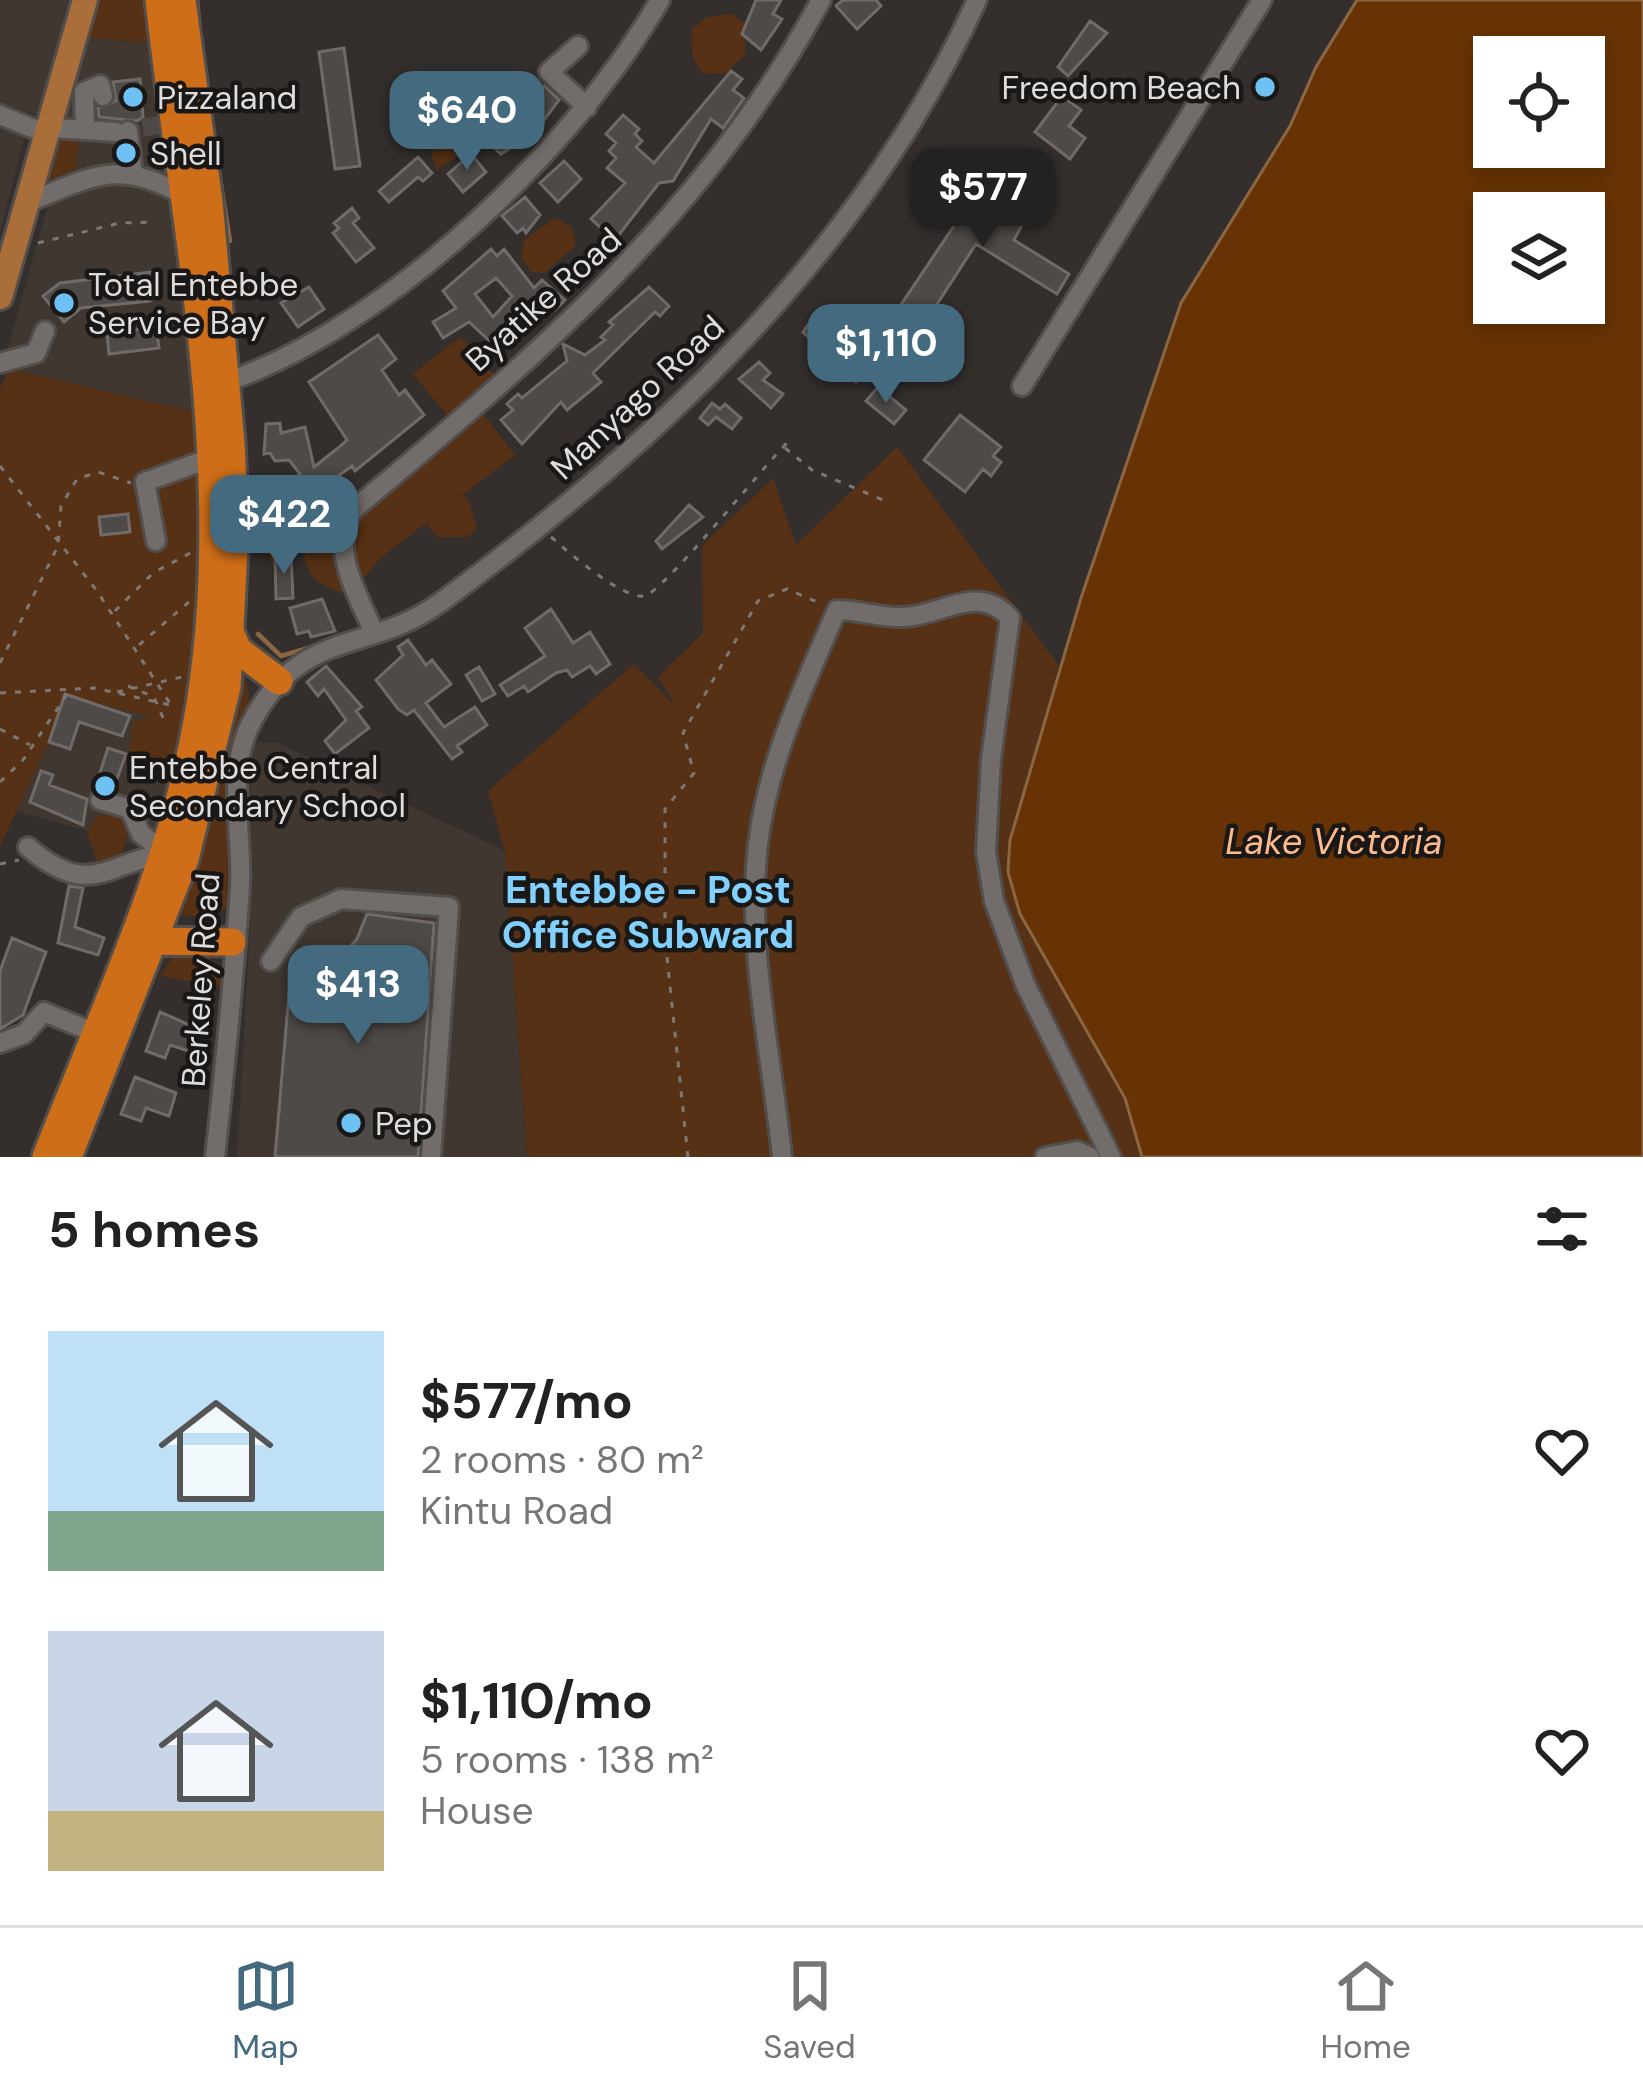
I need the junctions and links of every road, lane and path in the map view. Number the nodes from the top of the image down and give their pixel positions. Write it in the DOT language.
graph roads {
  1 [pos="86,0"];
  2 [pos="159,0"];
  3 [pos="182,0"];
  4 [pos="660,0"];
  5 [pos="821,0"];
  6 [pos="977,0"];
  7 [pos="1262,0"];
  8 [pos="578,46"];
  9 [pos="103,96"];
  10 [pos="586,107"];
  11 [pos="0,115"];
  12 [pos="108,129"];
  13 [pos="50,132"];
  14 [pos="133,174"];
  15 [pos="181,194"];
  16 [pos="32,201"];
  17 [pos="155,221"];
  18 [pos="9,254"];
  19 [pos="0,297"];
  20 [pos="45,331"];
  21 [pos="0,364"];
  22 [pos="214,382"];
  23 [pos="1022,386"];
  24 [pos="208,459"];
  25 [pos="0,466"];
  26 [pos="144,489"];
  27 [pos="883,500"];
  28 [pos="539,526"];
  29 [pos="155,541"];
  30 [pos="58,546"];
  31 [pos="194,551"];
  32 [pos="196,596"];
  33 [pos="837,610"];
  34 [pos="113,614"];
  35 [pos="374,633"];
  36 [pos="231,634"];
  37 [pos="136,648"];
  38 [pos="0,663"];
  39 [pos="184,676"];
  40 [pos="281,678"];
  41 [pos="156,680"];
  42 [pos="127,686"];
  43 [pos="70,690"];
  44 [pos="0,692"];
  45 [pos="115,693"];
  46 [pos="158,703"];
  47 [pos="171,705"];
  48 [pos="163,718"];
  49 [pos="196,724"];
  50 [pos="0,730"];
  51 [pos="32,746"];
  52 [pos="0,782"];
  53 [pos="100,800"];
  54 [pos="28,847"];
  55 [pos="175,856"];
  56 [pos="143,941"];
  57 [pos="232,942"];
  58 [pos="271,961"];
  59 [pos="95,1033"];
  60 [pos="0,1043"];
  61 [pos="46,1157"];
  62 [pos="68,1157"];
  63 [pos="215,1157"];
  64 [pos="431,1157"];
  65 [pos="688,1157"];
  66 [pos="782,1157"];
  67 [pos="1045,1157"];
  68 [pos="1090,1157"];
  69 [pos="1111,1157"];
  1 -- 13 [label="main road"];
  2 -- 15 [label="highway"];
  3 -- 22 [label="highway"];
  4 -- 10 [label="street"];
  5 -- 35 [label="street, Byatike Road"];
  6 -- 28 [label="street, Manyago Road"];
  7 -- 23 [label="street"];
  8 -- 10 [label="street"];
  9 -- 12 [label="street"];
  10 -- 22 [label="street"];
  11 -- 13 [label="street"];
  12 -- 13 [label="street"];
  12 -- 14 [label="street"];
  13 -- 16 [label="main road"];
  14 -- 15 [label="street"];
  14 -- 16 [label="street"];
  15 -- 22 [label="highway"];
  16 -- 18 [label="main road"];
  17 -- 18 [label="path"];
  18 -- 19 [label="main road"];
  20 -- 21 [label="street"];
  22 -- 24 [label="highway"];
  22 -- 36 [label="highway"];
  24 -- 26 [label="street"];
  24 -- 49 [label="highway"];
  25 -- 30 [label="path"];
  26 -- 29 [label="street"];
  26 -- 30 [label="path"];
  27 -- 28 [label="path"];
  28 -- 35 [label="street, Manyago Road"];
  30 -- 34 [label="path"];
  30 -- 38 [label="path"];
  31 -- 34 [label="path"];
  32 -- 37 [label="path"];
  33 -- 65 [label="path"];
  33 -- 66 [label="street"];
  33 -- 69 [label="street"];
  34 -- 37 [label="path"];
  35 -- 40 [label="street, Manyago Road"];
  36 -- 40 [label="highway"];
  36 -- 55 [label="highway"];
  37 -- 41 [label="path"];
  39 -- 41 [label="path"];
  40 -- 57 [label="street, Berkeley Road"];
  41 -- 42 [label="path"];
  41 -- 47 [label="path"];
  42 -- 45 [label="path"];
  42 -- 46 [label="path"];
  43 -- 44 [label="path"];
  43 -- 45 [label="path"];
  43 -- 51 [label="path"];
  45 -- 46 [label="path"];
  46 -- 47 [label="path"];
  46 -- 48 [label="path"];
  47 -- 49 [label="path"];
  49 -- 55 [label="highway"];
  50 -- 51 [label="path"];
  51 -- 52 [label="path"];
  53 -- 55 [label="street"];
  54 -- 55 [label="street"];
  55 -- 56 [label="highway"];
  56 -- 57 [label="highway"];
  56 -- 59 [label="highway"];
  56 -- 62 [label="highway"];
  57 -- 63 [label="street, Berkeley Road"];
  58 -- 64 [label="street"];
  59 -- 60 [label="street"];
  59 -- 61 [label="highway"];
  67 -- 68 [label="street"];
}
